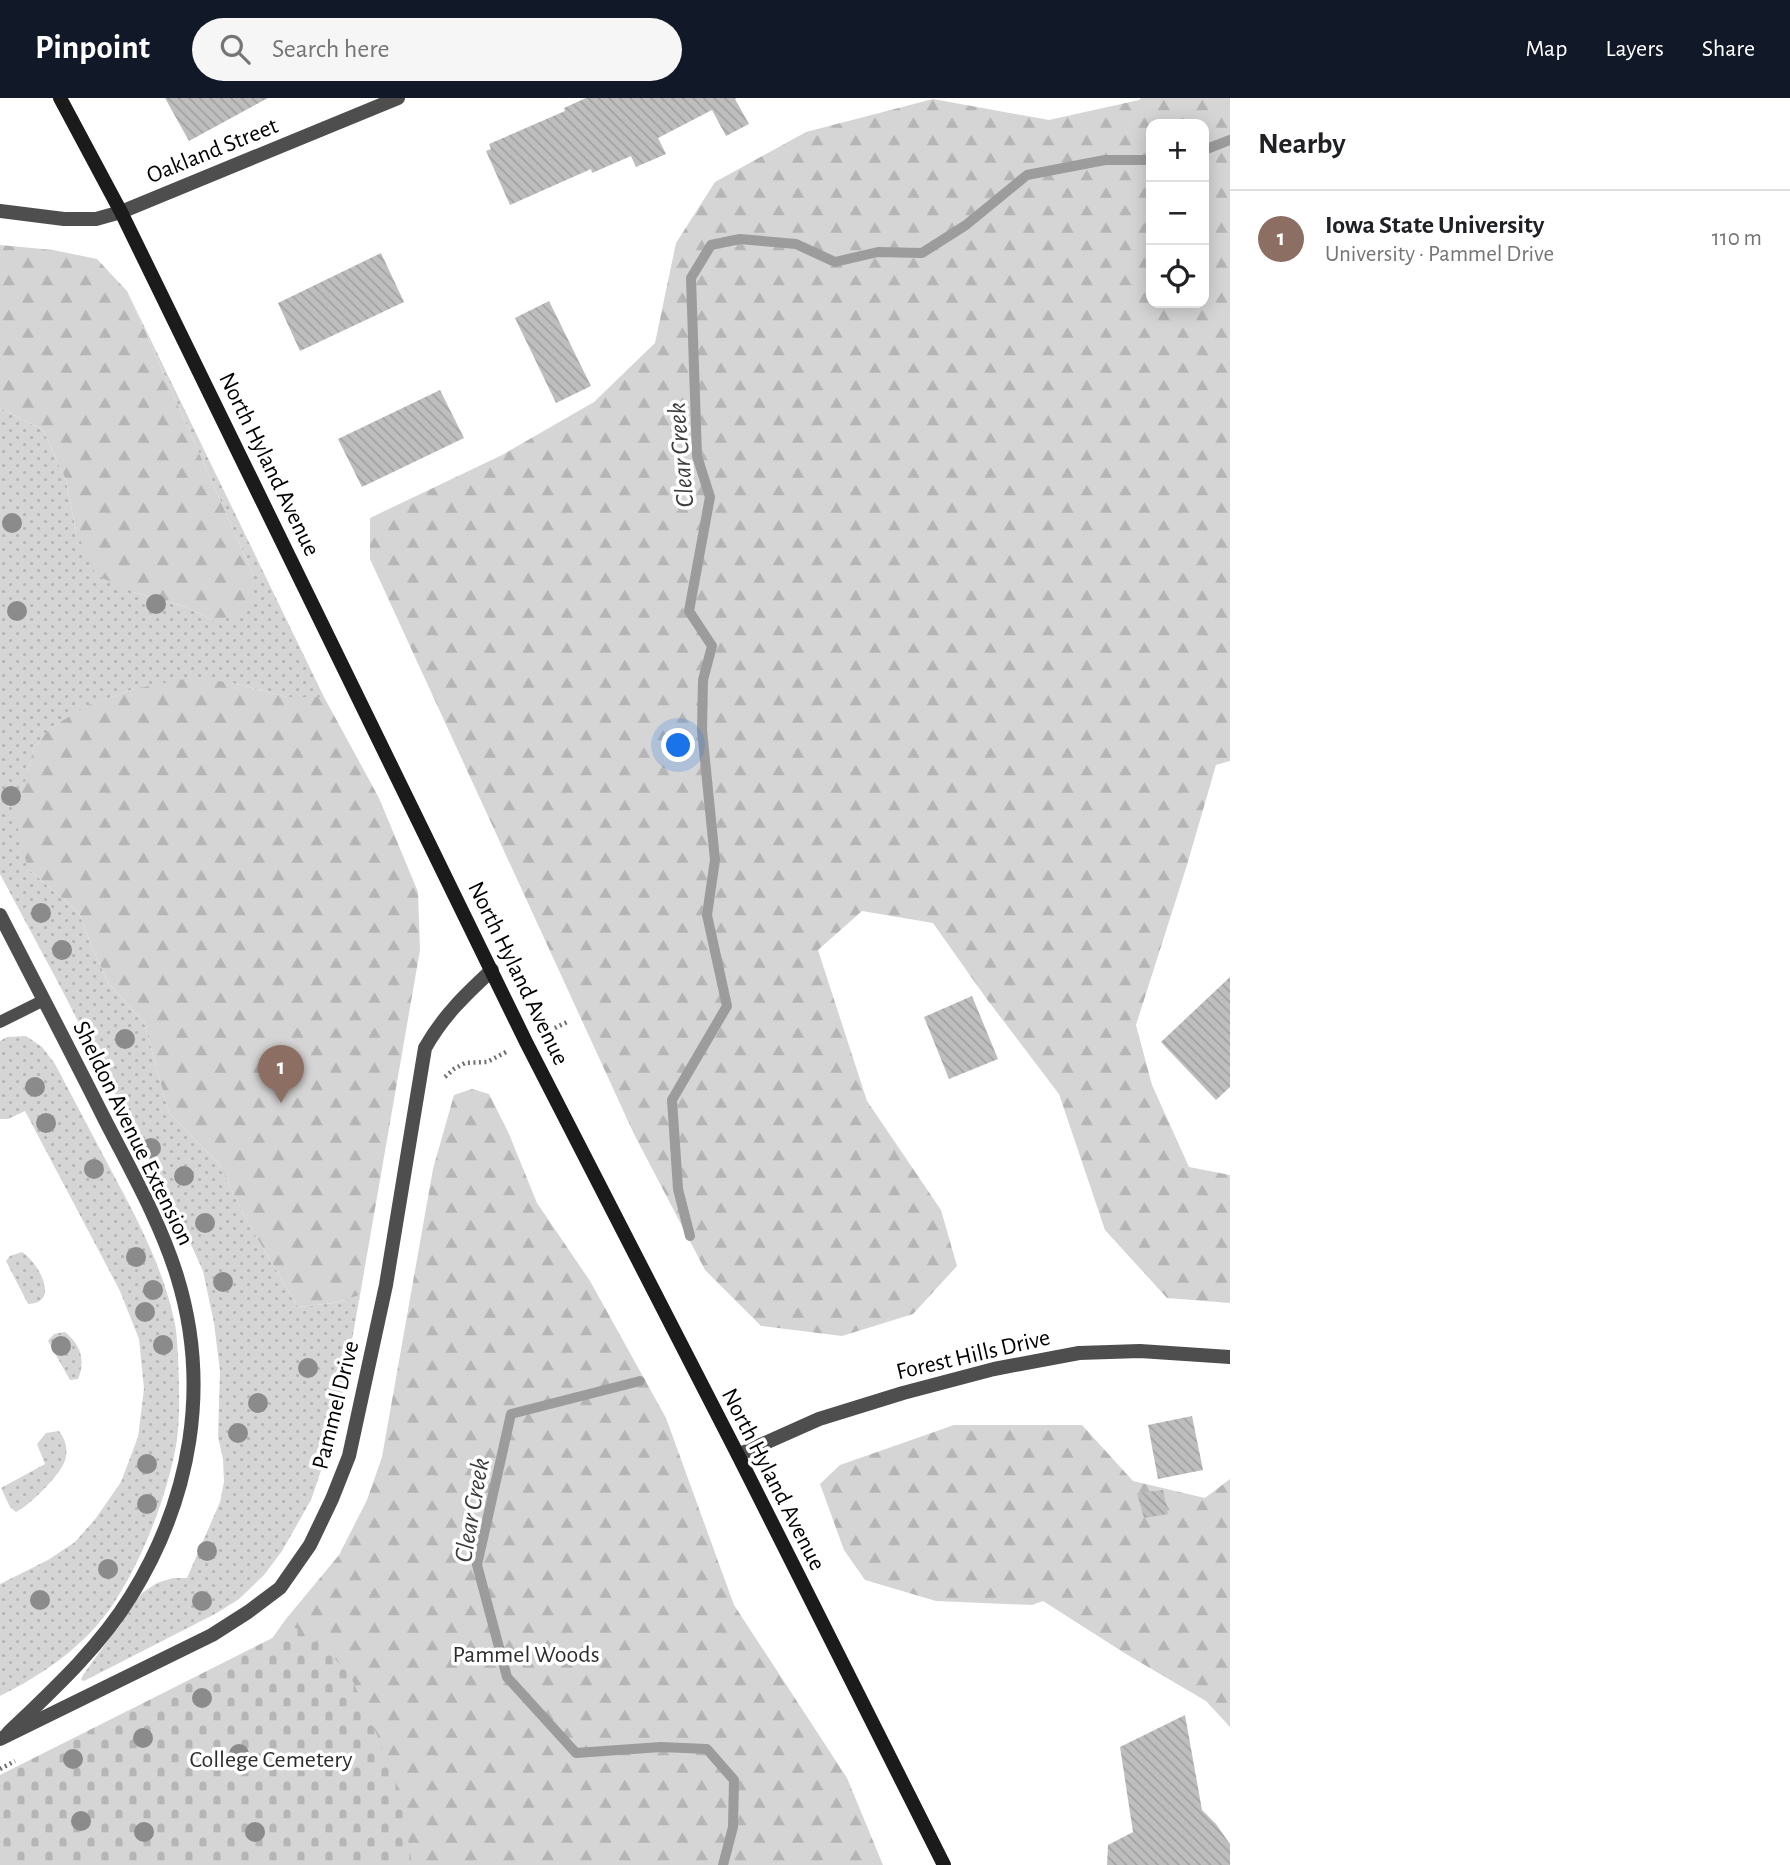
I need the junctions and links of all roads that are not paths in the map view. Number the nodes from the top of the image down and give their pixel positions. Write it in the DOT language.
graph roads {
  1 [pos="60,98"];
  2 [pos="398,98"];
  3 [pos="0,211"];
  4 [pos="121,212"];
  5 [pos="0,915"];
  6 [pos="492,970"];
  7 [pos="44,1000"];
  8 [pos="0,1022"];
  9 [pos="1230,1357"];
  10 [pos="738,1455"];
  11 [pos="1,1739"];
  12 [pos="944,1865"];
  1 -- 4 [label="main road, North Hyland Avenue"];
  2 -- 4 [label="street, Oakland Street"];
  3 -- 4 [label="street, Oakland Street"];
  4 -- 6 [label="main road, North Hyland Avenue"];
  5 -- 7 [label="street, Sheldon Avenue Extension"];
  6 -- 10 [label="main road, North Hyland Avenue"];
  6 -- 11 [label="street, Pammel Drive"];
  7 -- 8 [label="lane"];
  7 -- 11 [label="street, Sheldon Avenue Extension"];
  9 -- 10 [label="street, Forest Hills Drive"];
  10 -- 12 [label="main road, North Hyland Avenue"];
}
